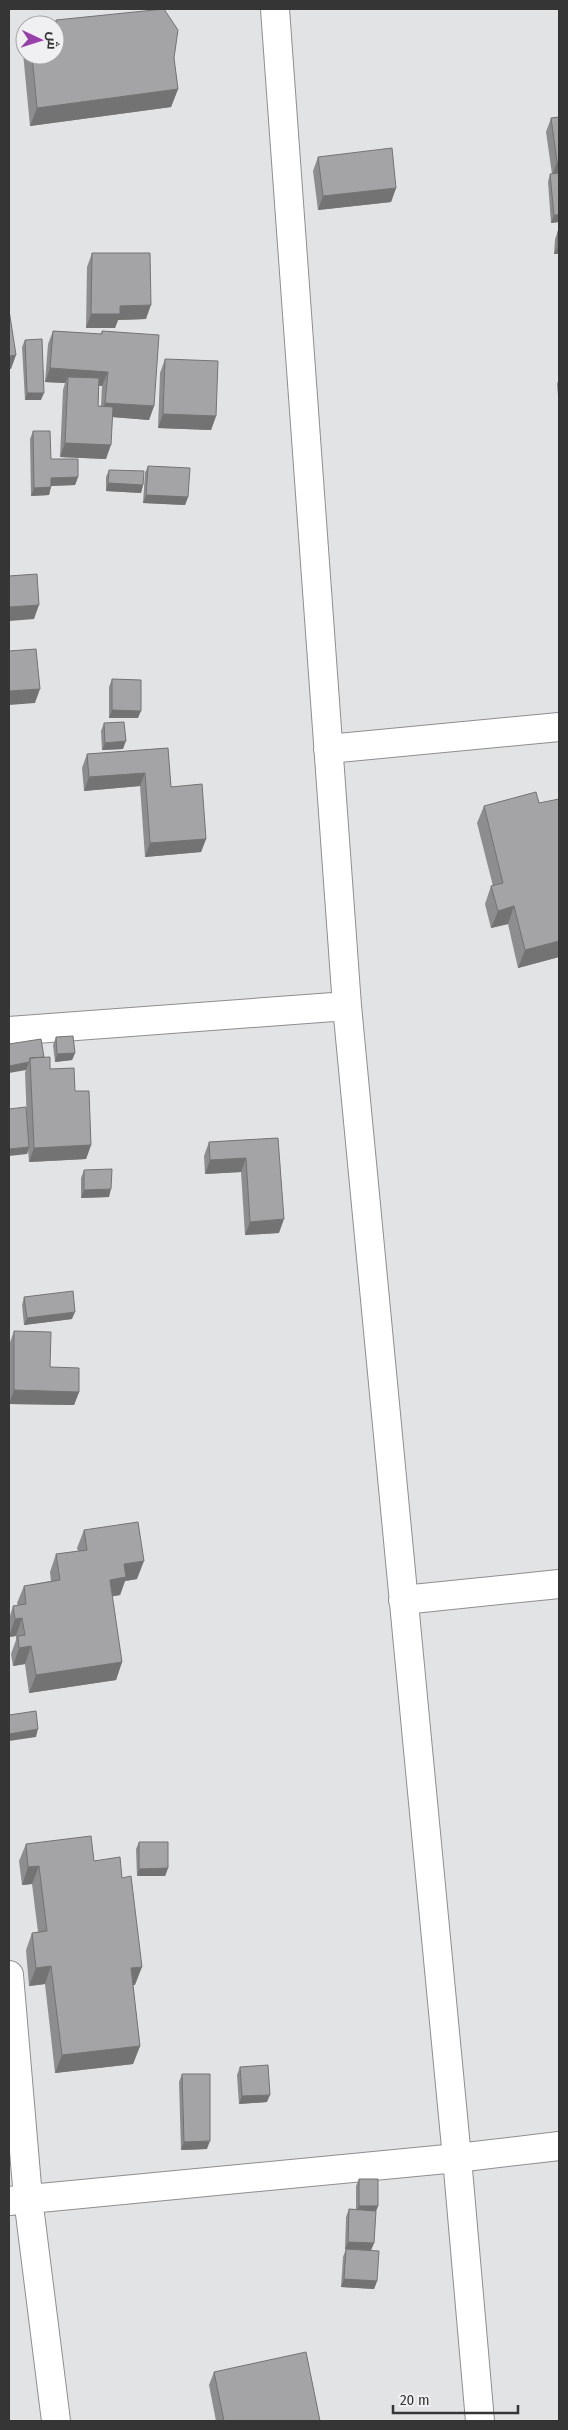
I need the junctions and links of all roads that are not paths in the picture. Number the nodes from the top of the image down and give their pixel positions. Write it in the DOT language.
graph roads {
  1 [pos="275,9"];
  2 [pos="559,727"];
  3 [pos="328,748"];
  4 [pos="347,1006"];
  5 [pos="9,1031"];
  6 [pos="559,1584"];
  7 [pos="403,1600"];
  8 [pos="9,1976"];
  9 [pos="559,2146"];
  10 [pos="457,2158"];
  11 [pos="18,2200"];
  12 [pos="56,2421"];
  13 [pos="480,2421"];
  1 -- 3 [label="street"];
  2 -- 3 [label="street"];
  3 -- 4 [label="street"];
  4 -- 5 [label="street"];
  4 -- 7 [label="street"];
  6 -- 7 [label="street"];
  7 -- 10 [label="street"];
  8 -- 11 [label="street"];
  9 -- 10 [label="street"];
  10 -- 11 [label="street"];
  10 -- 13 [label="street"];
  11 -- 12 [label="street"];
}
